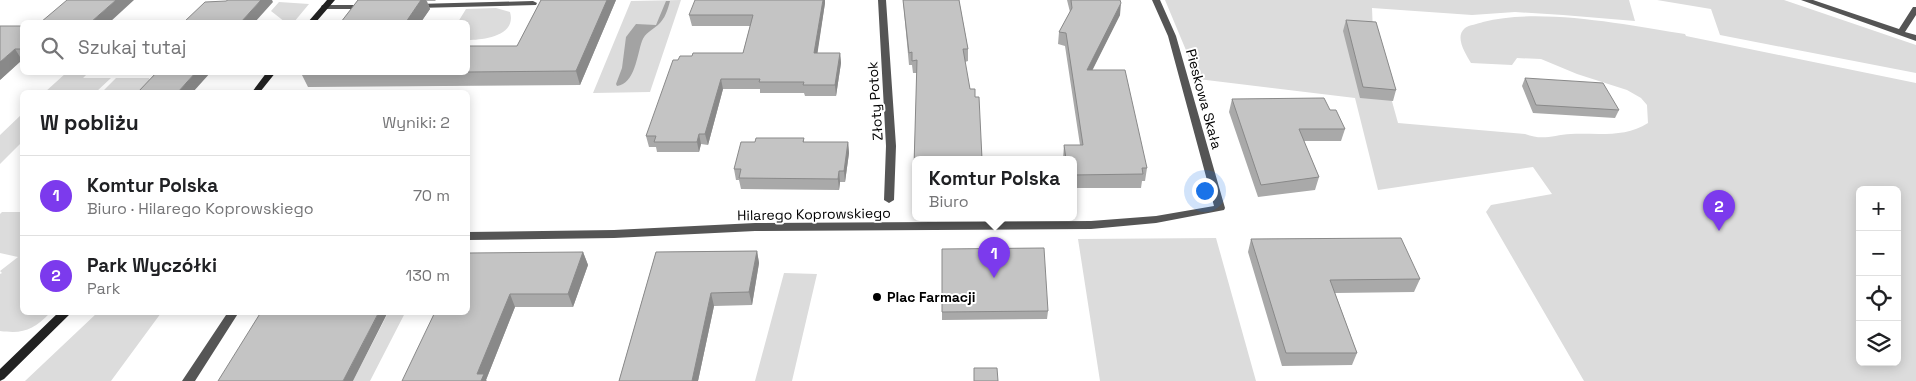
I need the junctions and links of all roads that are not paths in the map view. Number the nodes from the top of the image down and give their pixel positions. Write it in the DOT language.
graph roads {
  1 [pos="882,0"];
  2 [pos="1156,0"];
  3 [pos="1805,0"];
  4 [pos="328,3"];
  5 [pos="533,3"];
  6 [pos="374,6"];
  7 [pos="412,6"];
  8 [pos="1916,9"];
  9 [pos="314,20"];
  10 [pos="1900,32"];
  11 [pos="1916,38"];
  12 [pos="270,75"];
  13 [pos="258,90"];
  14 [pos="889,200"];
  15 [pos="1220,208"];
  16 [pos="470,236"];
  17 [pos="64,315"];
  18 [pos="232,315"];
  19 [pos="0,376"];
  20 [pos="188,381"];
  1 -- 14 [label="street, Złoty Potok"];
  2 -- 15 [label="street, Pieskowa Skała"];
  3 -- 10 [label="street"];
  4 -- 6 [label="street"];
  4 -- 9 [label="street"];
  5 -- 7 [label="street"];
  8 -- 10 [label="street"];
  10 -- 11 [label="street"];
  12 -- 13 [label="street"];
  15 -- 16 [label="street, Hilarego Koprowskiego"];
  17 -- 19 [label="street"];
  18 -- 20 [label="street"];
}
